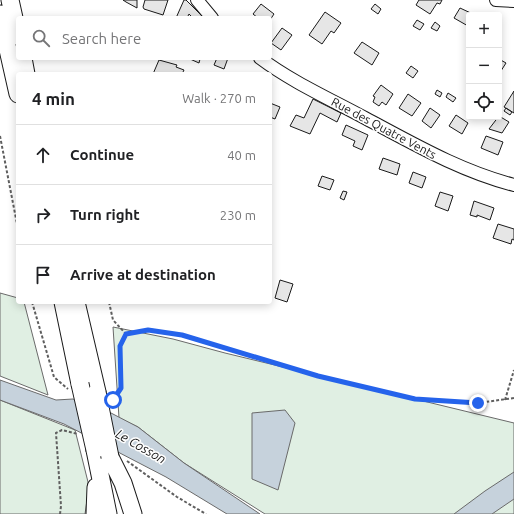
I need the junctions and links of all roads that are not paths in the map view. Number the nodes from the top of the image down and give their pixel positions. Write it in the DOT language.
graph roads {
  1 [pos="10,0"];
  2 [pos="197,0"];
  3 [pos="496,0"];
  4 [pos="514,1"];
  5 [pos="0,14"];
  6 [pos="210,16"];
  7 [pos="16,27"];
  8 [pos="23,60"];
  9 [pos="263,60"];
  10 [pos="26,72"];
  11 [pos="16,85"];
  12 [pos="514,185"];
  13 [pos="63,304"];
  14 [pos="77,304"];
  15 [pos="102,454"];
  16 [pos="95,514"];
  17 [pos="108,514"];
  18 [pos="122,514"];
  19 [pos="133,514"];
  1 -- 7 [label="highway"];
  2 -- 6 [label="street"];
  3 -- 4 [label="street"];
  5 -- 11 [label="highway"];
  8 -- 10 [label="highway"];
  9 -- 12 [label="street, Rue des Quatre Vents"];
  13 -- 15 [label="highway, bridge"];
  14 -- 15 [label="highway, bridge"];
  15 -- 16 [label="highway"];
  15 -- 17 [label="highway"];
  15 -- 18 [label="highway"];
  15 -- 19 [label="highway"];
}
